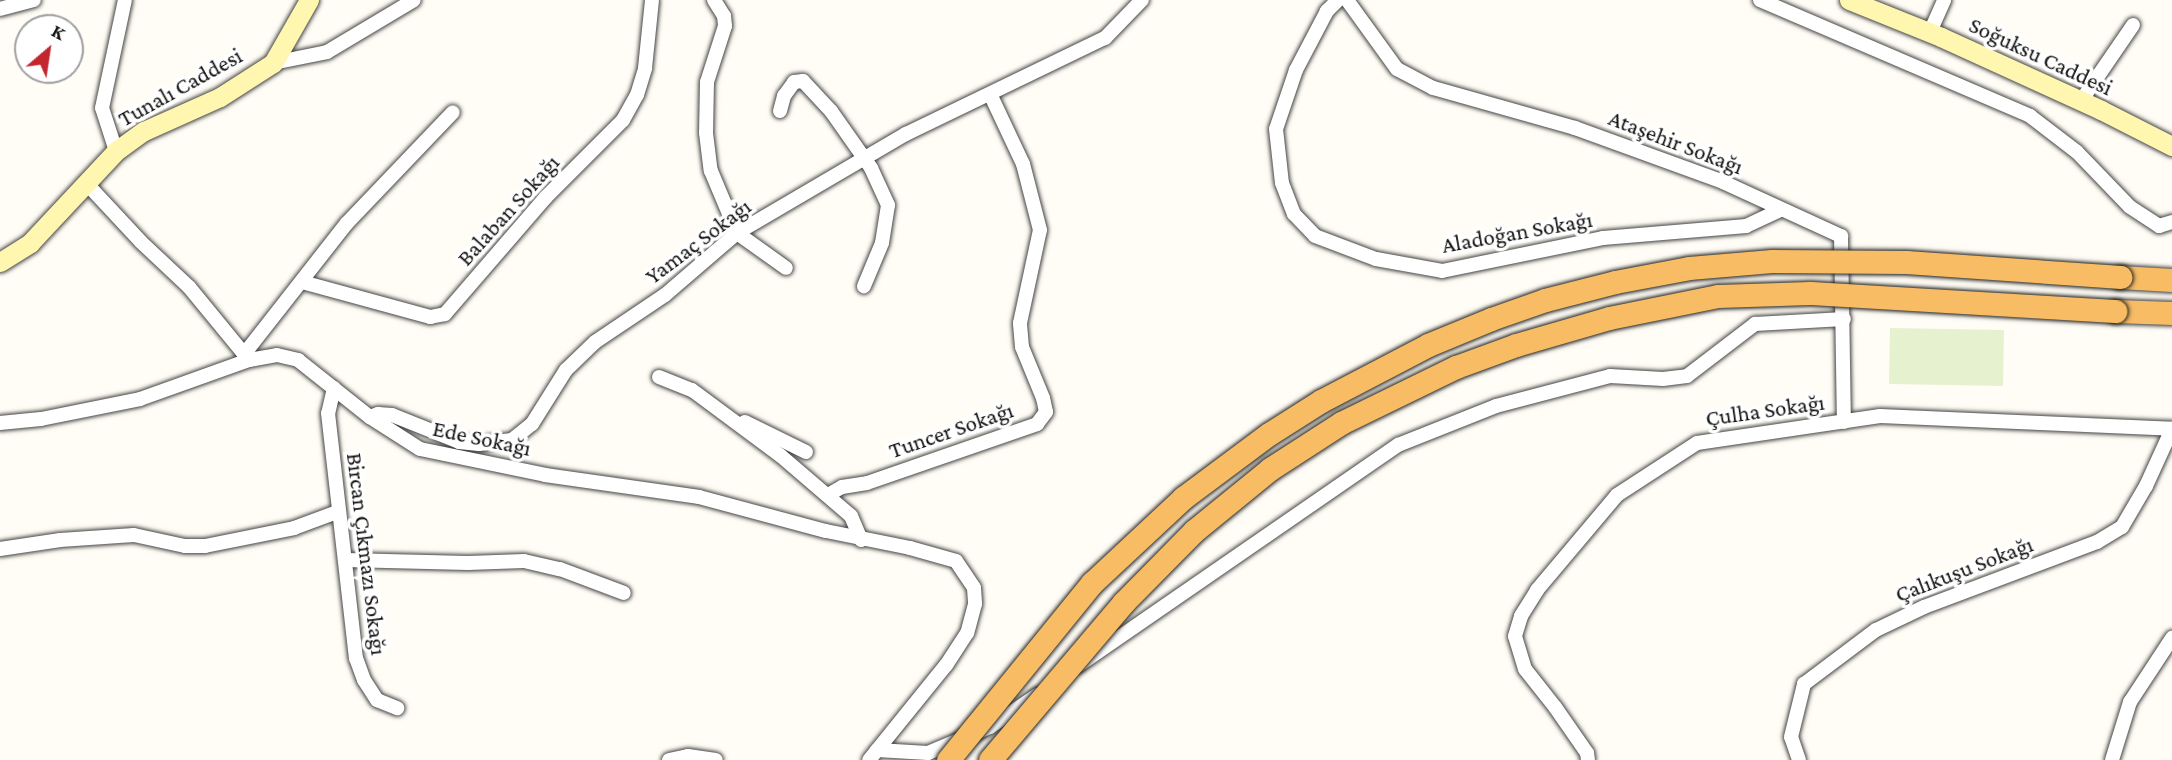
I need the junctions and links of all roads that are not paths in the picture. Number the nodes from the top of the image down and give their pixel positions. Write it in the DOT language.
graph roads {
  1 [pos="34,0"];
  2 [pos="125,0"];
  3 [pos="309,0"];
  4 [pos="414,0"];
  5 [pos="652,0"];
  6 [pos="715,0"];
  7 [pos="1142,0"];
  8 [pos="1338,0"];
  9 [pos="1347,0"];
  10 [pos="1760,0"];
  11 [pos="1849,0"];
  12 [pos="1944,0"];
  13 [pos="0,9"];
  14 [pos="2133,25"];
  15 [pos="1930,32"];
  16 [pos="272,63"];
  17 [pos="990,94"];
  18 [pos="2081,100"];
  19 [pos="780,111"];
  20 [pos="453,112"];
  21 [pos="2172,146"];
  22 [pos="116,151"];
  23 [pos="863,160"];
  24 [pos="87,184"];
  25 [pos="1781,210"];
  26 [pos="2172,222"];
  27 [pos="737,233"];
  28 [pos="0,262"];
  29 [pos="786,268"];
  30 [pos="2172,280"];
  31 [pos="302,282"];
  32 [pos="864,286"];
  33 [pos="2172,313"];
  34 [pos="1844,319"];
  35 [pos="247,356"];
  36 [pos="659,377"];
  37 [pos="334,388"];
  38 [pos="724,414"];
  39 [pos="370,417"];
  40 [pos="1844,422"];
  41 [pos="0,423"];
  42 [pos="2172,429"];
  43 [pos="806,452"];
  44 [pos="828,495"];
  45 [pos="337,512"];
  46 [pos="861,540"];
  47 [pos="0,549"];
  48 [pos="346,560"];
  49 [pos="624,593"];
  50 [pos="2172,638"];
  51 [pos="397,708"];
  52 [pos="873,755"];
  53 [pos="669,760"];
  54 [pos="716,760"];
  55 [pos="948,760"];
  56 [pos="990,760"];
  57 [pos="1588,760"];
  58 [pos="1798,760"];
  59 [pos="2112,760"];
  1 -- 13 [label="street"];
  2 -- 22 [label="street"];
  3 -- 16 [label="main road, Tunalı Caddesi"];
  4 -- 16 [label="street"];
  5 -- 31 [label="street, Balaban Sokağı"];
  6 -- 27 [label="street"];
  7 -- 17 [label="street, Yamaç Sokağı"];
  8 -- 25 [label="street, Aladoğan Sokağı"];
  9 -- 25 [label="street, Ataşehir Sokağı"];
  10 -- 26 [label="street"];
  11 -- 15 [label="main road, Soğuksu Caddesi"];
  12 -- 15 [label="street"];
  14 -- 18 [label="street"];
  15 -- 18 [label="main road, Soğuksu Caddesi"];
  16 -- 22 [label="main road, Tunalı Caddesi"];
  17 -- 23 [label="street, Yamaç Sokağı"];
  17 -- 44 [label="street, Tuncer Sokağı"];
  18 -- 21 [label="main road, Soğuksu Caddesi"];
  19 -- 23 [label="street"];
  20 -- 31 [label="street"];
  22 -- 24 [label="main road, Tunalı Caddesi"];
  23 -- 27 [label="street, Yamaç Sokağı"];
  23 -- 32 [label="street"];
  24 -- 28 [label="main road, Tunalı Caddesi"];
  24 -- 35 [label="street"];
  25 -- 34 [label="street, Ataşehir Sokağı"];
  27 -- 29 [label="street"];
  27 -- 39 [label="street, Yamaç Sokağı"];
  30 -- 55 [label="highway, bridge"];
  31 -- 35 [label="street"];
  33 -- 56 [label="highway, bridge"];
  34 -- 40 [label="street, Ataşehir Sokağı"];
  34 -- 52 [label="street"];
  35 -- 37 [label="street, Ede Sokağı"];
  35 -- 41 [label="street, Ede Sokağı"];
  36 -- 38 [label="street"];
  37 -- 39 [label="street, Ede Sokağı"];
  37 -- 45 [label="street, Bircan Çıkmazı Sokağı"];
  38 -- 43 [label="street"];
  38 -- 44 [label="street"];
  39 -- 46 [label="street, Ede Sokağı"];
  40 -- 42 [label="street, Çulha Sokağı"];
  40 -- 57 [label="street, Çulha Sokağı"];
  42 -- 58 [label="street, Çalıkuşu Sokağı"];
  44 -- 46 [label="street"];
  45 -- 47 [label="street"];
  45 -- 48 [label="street, Bircan Çıkmazı Sokağı"];
  46 -- 52 [label="street, Ede Sokağı"];
  48 -- 49 [label="street"];
  48 -- 51 [label="street, Bircan Çıkmazı Sokağı"];
  50 -- 59 [label="street"];
  53 -- 54 [label="street"];
}
